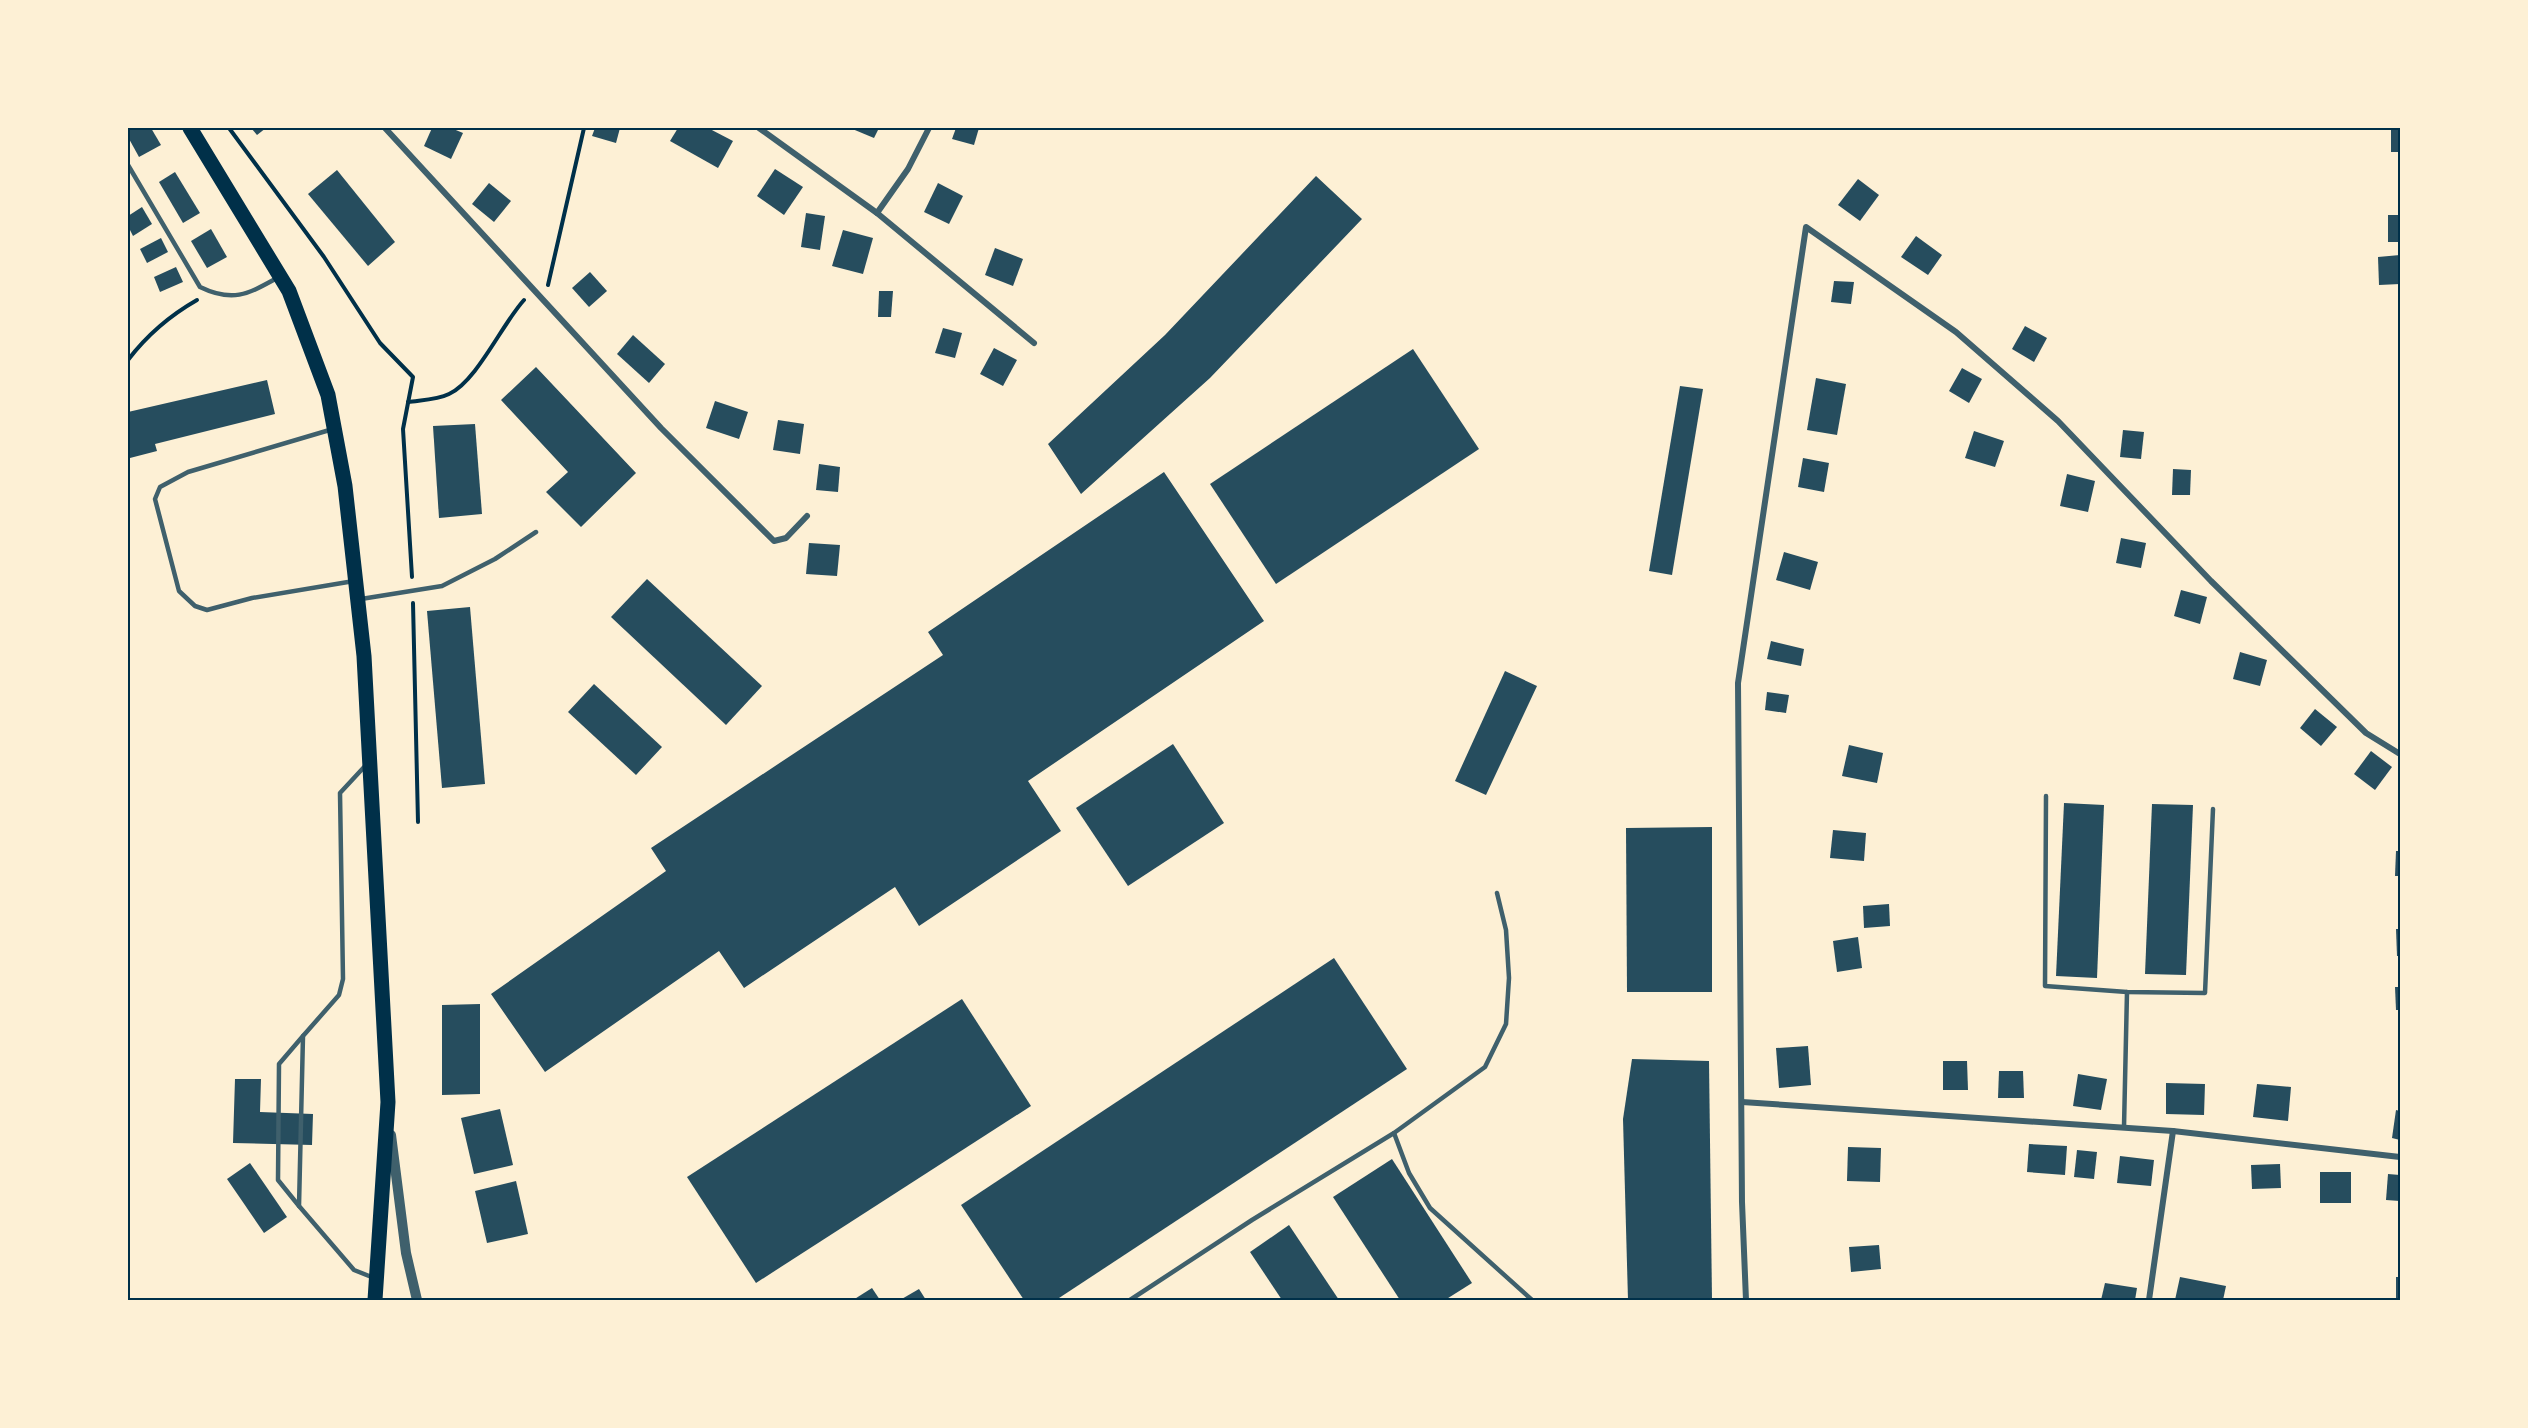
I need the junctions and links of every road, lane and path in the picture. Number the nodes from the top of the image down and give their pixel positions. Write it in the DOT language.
graph roads {
  1 [pos="190,128"];
  2 [pos="229,128"];
  3 [pos="385,128"];
  4 [pos="584,128"];
  5 [pos="759,128"];
  6 [pos="929,128"];
  7 [pos="128,165"];
  8 [pos="877,213"];
  9 [pos="280,276"];
  10 [pos="210,292"];
  11 [pos="536,292"];
  12 [pos="544,300"];
  13 [pos="1034,343"];
  14 [pos="128,360"];
  15 [pos="408,402"];
  16 [pos="336,428"];
  17 [pos="807,516"];
  18 [pos="536,532"];
  19 [pos="357,580"];
  20 [pos="413,592"];
  21 [pos="358,599"];
  22 [pos="2400,754"];
  23 [pos="370,760"];
  24 [pos="2046,796"];
  25 [pos="2213,809"];
  26 [pos="418,822"];
  27 [pos="1497,893"];
  28 [pos="2127,992"];
  29 [pos="303,1036"];
  30 [pos="388,1102"];
  31 [pos="1742,1102"];
  32 [pos="2124,1127"];
  33 [pos="2173,1131"];
  34 [pos="1394,1133"];
  35 [pos="2400,1157"];
  36 [pos="299,1206"];
  37 [pos="377,1279"];
  38 [pos="375,1300"];
  39 [pos="417,1300"];
  40 [pos="1130,1300"];
  41 [pos="1532,1300"];
  42 [pos="1746,1300"];
  43 [pos="2149,1300"];
  1 -- 9 [label="main road"];
  2 -- 15 [label="path"];
  3 -- 11 [label="street"];
  4 -- 12 [label="path"];
  5 -- 8 [label="street"];
  6 -- 8 [label="street"];
  7 -- 10 [label="lane"];
  8 -- 13 [label="street"];
  9 -- 10 [label="lane"];
  9 -- 16 [label="main road"];
  10 -- 14 [label="path"];
  11 -- 12 [label="street"];
  11 -- 15 [label="path"];
  12 -- 17 [label="street"];
  15 -- 20 [label="path"];
  16 -- 19 [label="main road"];
  16 -- 19 [label="lane"];
  18 -- 20 [label="lane"];
  19 -- 21 [label="main road"];
  20 -- 21 [label="lane"];
  20 -- 26 [label="path"];
  21 -- 23 [label="main road"];
  22 -- 31 [label="street"];
  23 -- 29 [label="lane"];
  23 -- 30 [label="main road"];
  24 -- 28 [label="lane"];
  25 -- 28 [label="lane"];
  27 -- 34 [label="lane"];
  28 -- 32 [label="lane"];
  29 -- 36 [label="lane"];
  29 -- 36 [label="lane"];
  30 -- 37 [label="main road"];
  30 -- 39 [label="street"];
  31 -- 32 [label="street"];
  31 -- 42 [label="street"];
  32 -- 33 [label="street"];
  33 -- 35 [label="street"];
  33 -- 43 [label="street"];
  34 -- 40 [label="lane"];
  34 -- 41 [label="lane"];
  36 -- 37 [label="lane"];
  37 -- 38 [label="main road"];
}
